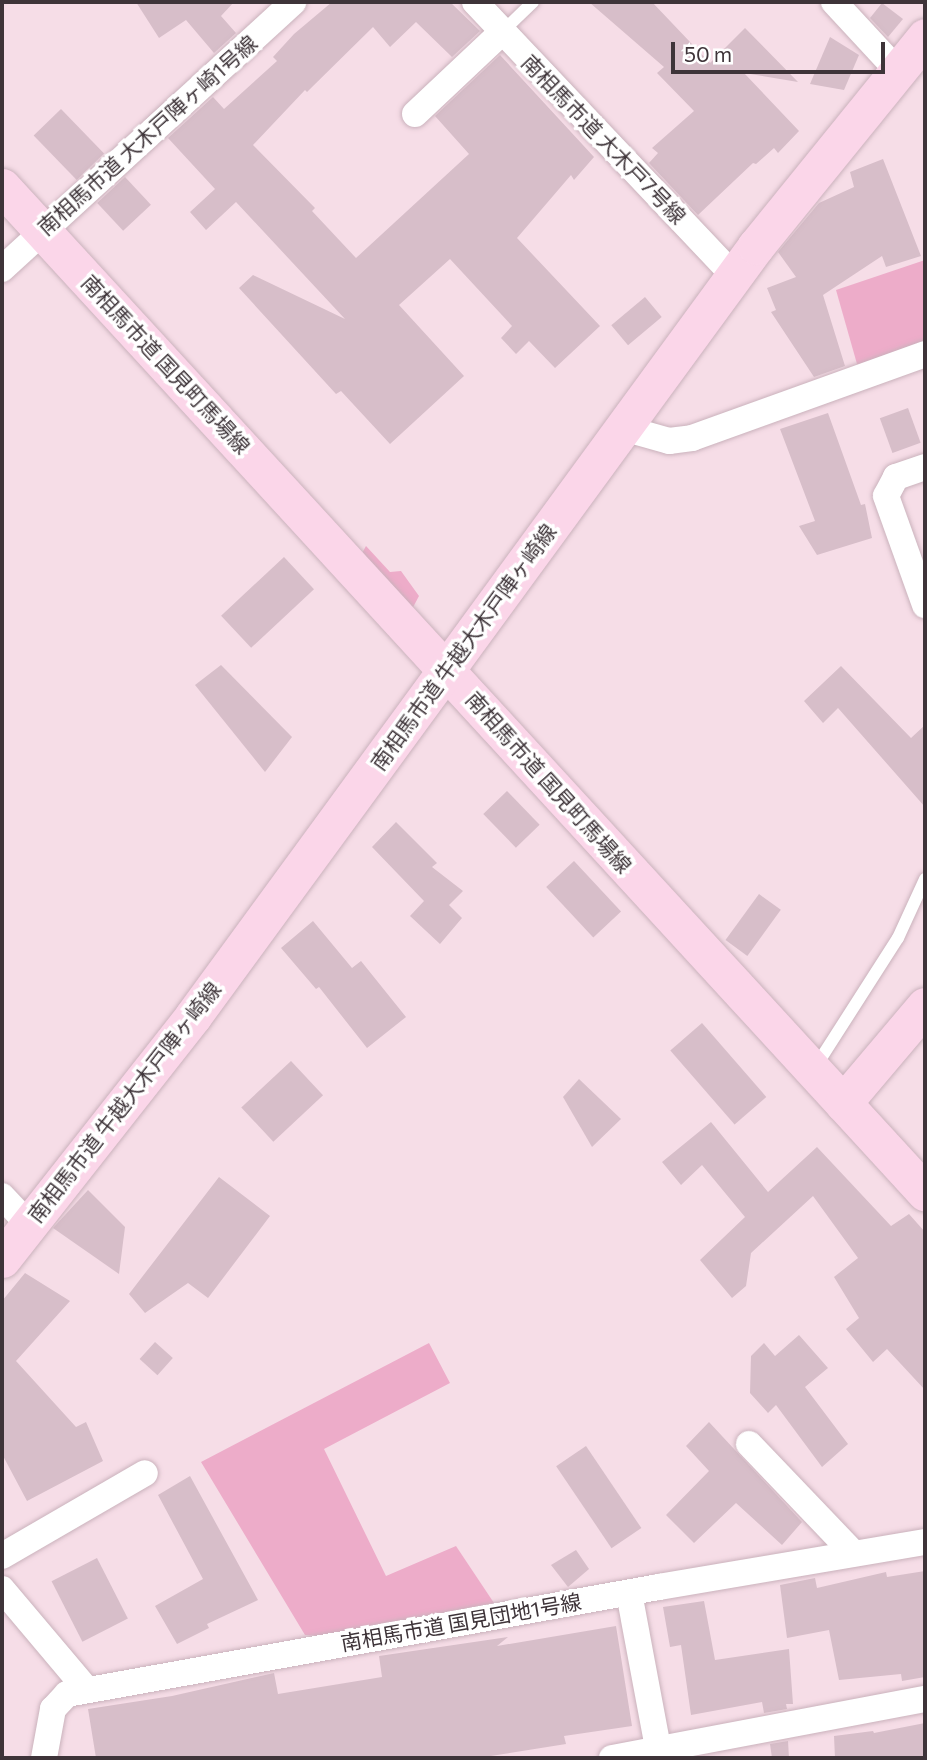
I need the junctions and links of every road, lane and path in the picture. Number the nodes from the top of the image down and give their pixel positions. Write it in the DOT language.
graph roads {
  1 [pos="293,2"];
  2 [pos="475,2"];
  3 [pos="533,2"];
  4 [pos="834,2"];
  5 [pos="502,32"];
  6 [pos="925,37"];
  7 [pos="897,71"];
  8 [pos="415,114"];
  9 [pos="2,187"];
  10 [pos="42,231"];
  11 [pos="2,269"];
  12 [pos="734,276"];
  13 [pos="925,354"];
  14 [pos="623,428"];
  15 [pos="925,467"];
  16 [pos="925,606"];
  17 [pos="446,670"];
  18 [pos="925,880"];
  19 [pos="925,1007"];
  20 [pos="813,1071"];
  21 [pos="843,1103"];
  22 [pos="925,1192"];
  23 [pos="2,1196"];
  24 [pos="28,1224"];
  25 [pos="2,1259"];
  26 [pos="748,1444"];
  27 [pos="145,1474"];
  28 [pos="925,1542"];
  29 [pos="853,1553"];
  30 [pos="2,1556"];
  31 [pos="2,1589"];
  32 [pos="629,1593"];
  33 [pos="88,1690"];
  34 [pos="925,1699"];
  35 [pos="659,1754"];
  36 [pos="44,1758"];
  37 [pos="612,1758"];
  1 -- 10 [label="street, 南相馬市道 大木戸陣ヶ崎1号線"];
  2 -- 5 [label="street, 南相馬市道 大木戸7号線"];
  3 -- 5 [label="lane"];
  4 -- 7 [label="street"];
  5 -- 8 [label="street"];
  5 -- 12 [label="street, 南相馬市道 大木戸7号線"];
  6 -- 7 [label="street, 南相馬市道 牛越大木戸陣ヶ崎線"];
  7 -- 12 [label="street, 南相馬市道 牛越大木戸陣ヶ崎線"];
  9 -- 10 [label="street, 南相馬市道 国見町馬場線"];
  10 -- 11 [label="street, 南相馬市道 大木戸陣ヶ崎1号線"];
  10 -- 17 [label="street, 南相馬市道 国見町馬場線"];
  12 -- 14 [label="street, 南相馬市道 牛越大木戸陣ヶ崎線"];
  13 -- 14 [label="street"];
  14 -- 17 [label="street, 南相馬市道 牛越大木戸陣ヶ崎線"];
  15 -- 16 [label="street"];
  17 -- 20 [label="street, 南相馬市道 国見町馬場線"];
  17 -- 24 [label="street, 南相馬市道 牛越大木戸陣ヶ崎線"];
  18 -- 20 [label="lane"];
  19 -- 21 [label="street"];
  20 -- 21 [label="street, 南相馬市道 国見町馬場線"];
  21 -- 22 [label="street, 南相馬市道 国見町馬場線"];
  23 -- 24 [label="street"];
  24 -- 25 [label="street, 南相馬市道 牛越大木戸陣ヶ崎線"];
  26 -- 29 [label="street"];
  27 -- 30 [label="street"];
  28 -- 29 [label="street, 南相馬市道 国見団地1号線"];
  29 -- 32 [label="street, 南相馬市道 国見団地1号線"];
  31 -- 33 [label="street"];
  32 -- 33 [label="street, 南相馬市道 国見団地1号線"];
  32 -- 35 [label="street"];
  33 -- 36 [label="street, 南相馬市道 国見団地1号線"];
  34 -- 35 [label="street"];
  35 -- 37 [label="street"];
}
